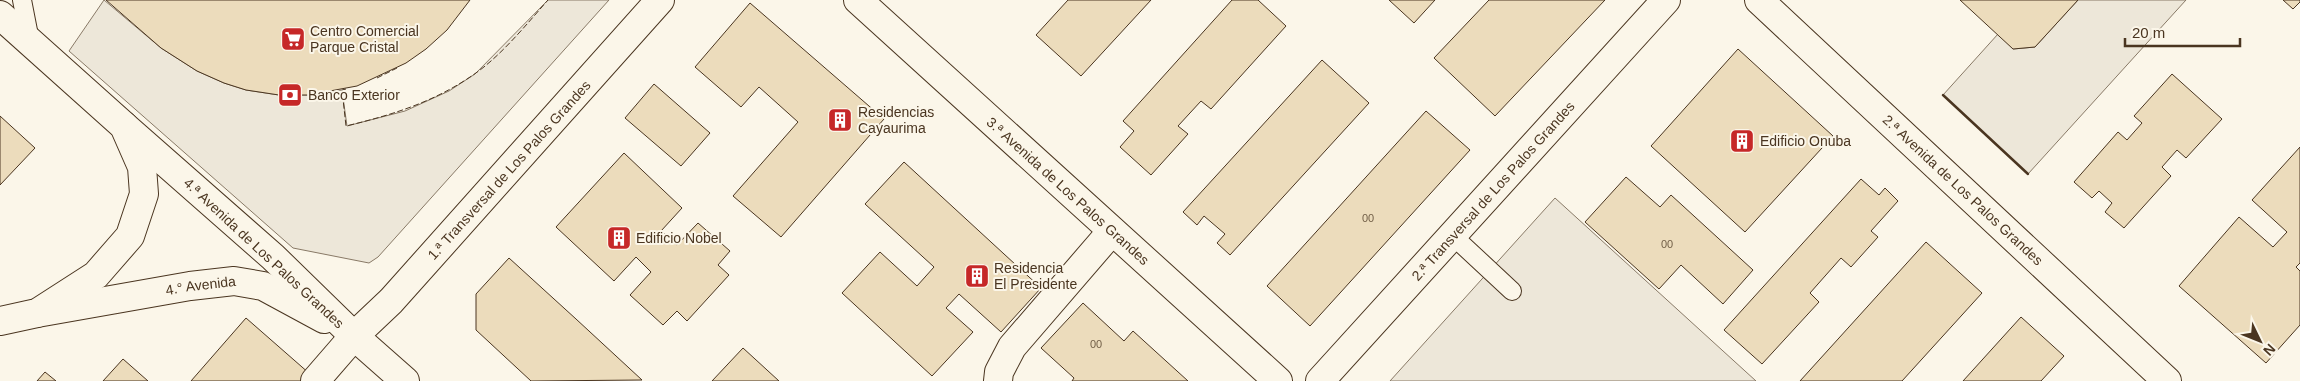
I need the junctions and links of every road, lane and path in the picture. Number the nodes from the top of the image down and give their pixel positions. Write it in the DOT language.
graph roads {
  1 [pos="22,0"];
  2 [pos="660,0"];
  3 [pos="858,0"];
  4 [pos="1666,0"];
  5 [pos="1759,0"];
  6 [pos="0,15"];
  7 [pos="30,41"];
  8 [pos="124,126"];
  9 [pos="1112,231"];
  10 [pos="1453,236"];
  11 [pos="1512,291"];
  12 [pos="37,313"];
  13 [pos="0,321"];
  14 [pos="354,336"];
  15 [pos="315,381"];
  16 [pos="404,381"];
  17 [pos="998,381"];
  18 [pos="1278,381"];
  19 [pos="1320,381"];
  20 [pos="2167,381"];
  1 -- 7 [label="lane"];
  2 -- 14 [label="street, 1.ª Transversal de Los Palos Grandes"];
  3 -- 9 [label="street, 3.ª Avenida de Los Palos Grandes"];
  4 -- 10 [label="street, 2.ª Transversal de Los Palos Grandes"];
  5 -- 20 [label="street, 2.ª Avenida de Los Palos Grandes"];
  6 -- 7 [label="street, 4.ª Avenida de Los Palos Grandes"];
  7 -- 8 [label="street, 4.ª Avenida de Los Palos Grandes"];
  8 -- 12 [label="street, 4.ª Avenida de Los Palos Grandes"];
  8 -- 14 [label="street, 4.ª Avenida de Los Palos Grandes"];
  9 -- 17 [label="street"];
  9 -- 18 [label="street, 3.ª Avenida de Los Palos Grandes"];
  10 -- 11 [label="lane"];
  10 -- 19 [label="street, 2.ª Transversal de Los Palos Grandes"];
  12 -- 13 [label="street, 4.° Avenida"];
  12 -- 14 [label="street, 4.° Avenida"];
  14 -- 15 [label="street, 1.ª Transversal de Los Palos Grandes"];
  14 -- 16 [label="street, 4.ª Avenida de Los Palos Grandes"];
}
